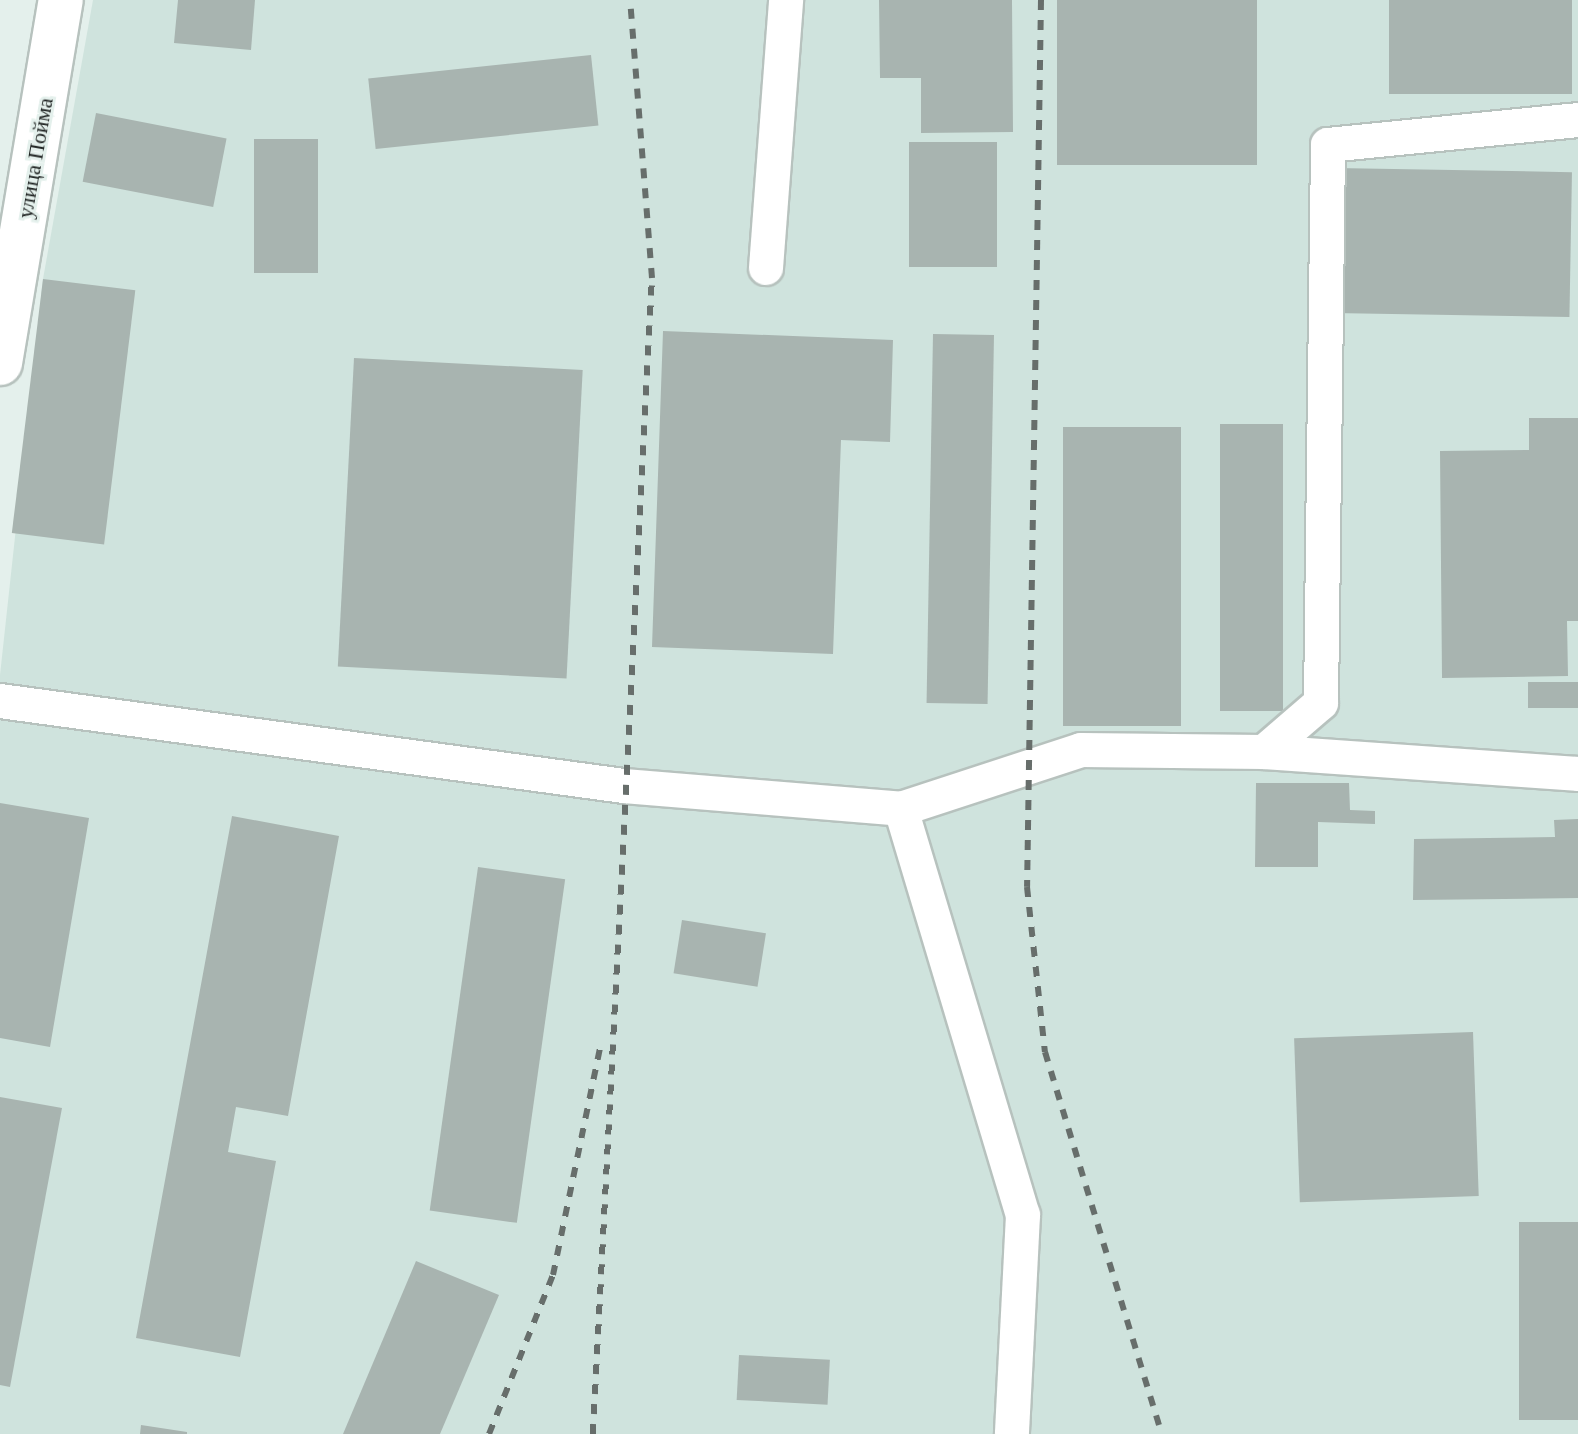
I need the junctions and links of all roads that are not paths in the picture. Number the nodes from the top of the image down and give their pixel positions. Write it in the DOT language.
graph roads {
  1 [pos="61,0"];
  2 [pos="786,0"];
  3 [pos="1578,120"];
  4 [pos="766,268"];
  5 [pos="0,363"];
  6 [pos="0,701"];
  7 [pos="1264,752"];
  8 [pos="1578,774"];
  9 [pos="901,809"];
  10 [pos="1012,1434"];
  1 -- 5 [label="main road, улица Пойма"];
  2 -- 4 [label="street"];
  3 -- 7 [label="street"];
  6 -- 9 [label="street"];
  7 -- 8 [label="street"];
  7 -- 9 [label="street"];
  9 -- 10 [label="street"];
}
